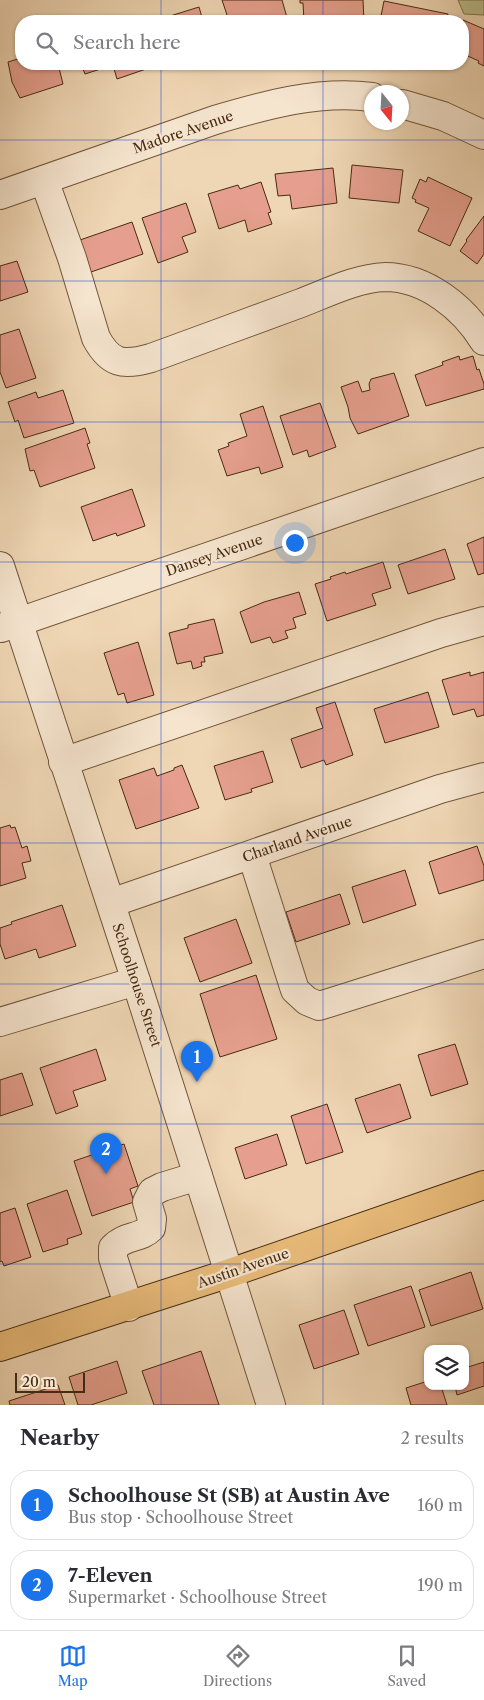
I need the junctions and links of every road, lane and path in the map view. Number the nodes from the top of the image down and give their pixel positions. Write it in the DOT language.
graph roads {
  1 [pos="364,97"];
  2 [pos="409,106"];
  3 [pos="484,135"];
  4 [pos="44,180"];
  5 [pos="0,195"];
  6 [pos="484,341"];
  7 [pos="484,462"];
  8 [pos="0,566"];
  9 [pos="484,621"];
  10 [pos="9,625"];
  11 [pos="63,762"];
  12 [pos="484,777"];
  13 [pos="252,855"];
  14 [pos="111,903"];
  15 [pos="484,954"];
  16 [pos="136,981"];
  17 [pos="0,1022"];
  18 [pos="198,1176"];
  19 [pos="484,1185"];
  20 [pos="230,1273"];
  21 [pos="129,1307"];
  22 [pos="0,1347"];
  23 [pos="271,1405"];
  1 -- 4 [label="street, Madore Avenue"];
  2 -- 3 [label="street"];
  4 -- 5 [label="street, Madore Avenue"];
  4 -- 6 [label="street"];
  7 -- 10 [label="street, Dansey Avenue"];
  8 -- 10 [label="street, Schoolhouse Street"];
  9 -- 11 [label="street"];
  10 -- 11 [label="street, Schoolhouse Street"];
  11 -- 14 [label="street, Schoolhouse Street"];
  12 -- 13 [label="street, Charland Avenue"];
  13 -- 14 [label="street, Charland Avenue"];
  13 -- 15 [label="street"];
  14 -- 16 [label="street, Schoolhouse Street"];
  16 -- 17 [label="street"];
  16 -- 18 [label="street, Schoolhouse Street"];
  18 -- 20 [label="street, Schoolhouse Street"];
  18 -- 21 [label="street"];
  19 -- 20 [label="main road, Austin Avenue"];
  20 -- 21 [label="main road, Austin Avenue"];
  20 -- 23 [label="street, Schoolhouse Street"];
  21 -- 22 [label="main road, Austin Avenue"];
}
